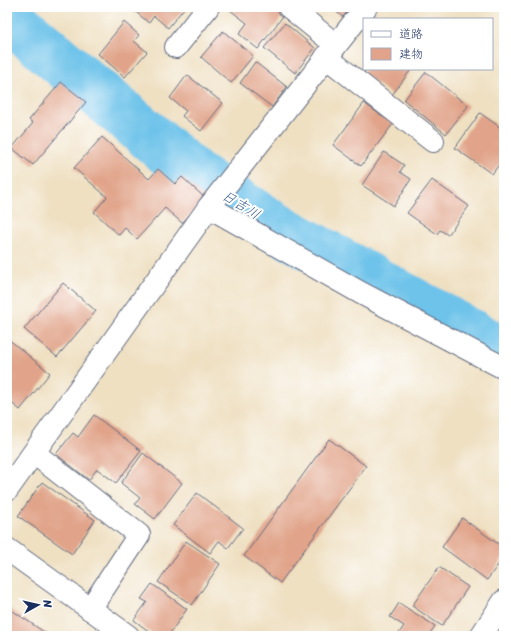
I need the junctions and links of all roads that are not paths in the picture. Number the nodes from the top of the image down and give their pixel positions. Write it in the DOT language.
graph roads {
  1 [pos="208,7"];
  2 [pos="289,7"];
  3 [pos="366,7"];
  4 [pos="176,47"];
  5 [pos="331,51"];
  6 [pos="434,141"];
  7 [pos="209,206"];
  8 [pos="504,368"];
  9 [pos="34,453"];
  10 [pos="7,490"];
  11 [pos="7,549"];
  12 [pos="504,601"];
  13 [pos="90,608"];
  14 [pos="128,636"];
  15 [pos="481,636"];
  1 -- 4 [label="street"];
  2 -- 5 [label="street"];
  3 -- 5 [label="street"];
  5 -- 6 [label="street"];
  5 -- 7 [label="street"];
  7 -- 8 [label="street"];
  7 -- 9 [label="street"];
  9 -- 10 [label="street"];
  9 -- 13 [label="street"];
  11 -- 13 [label="street"];
  12 -- 15 [label="street"];
  13 -- 14 [label="street"];
}
